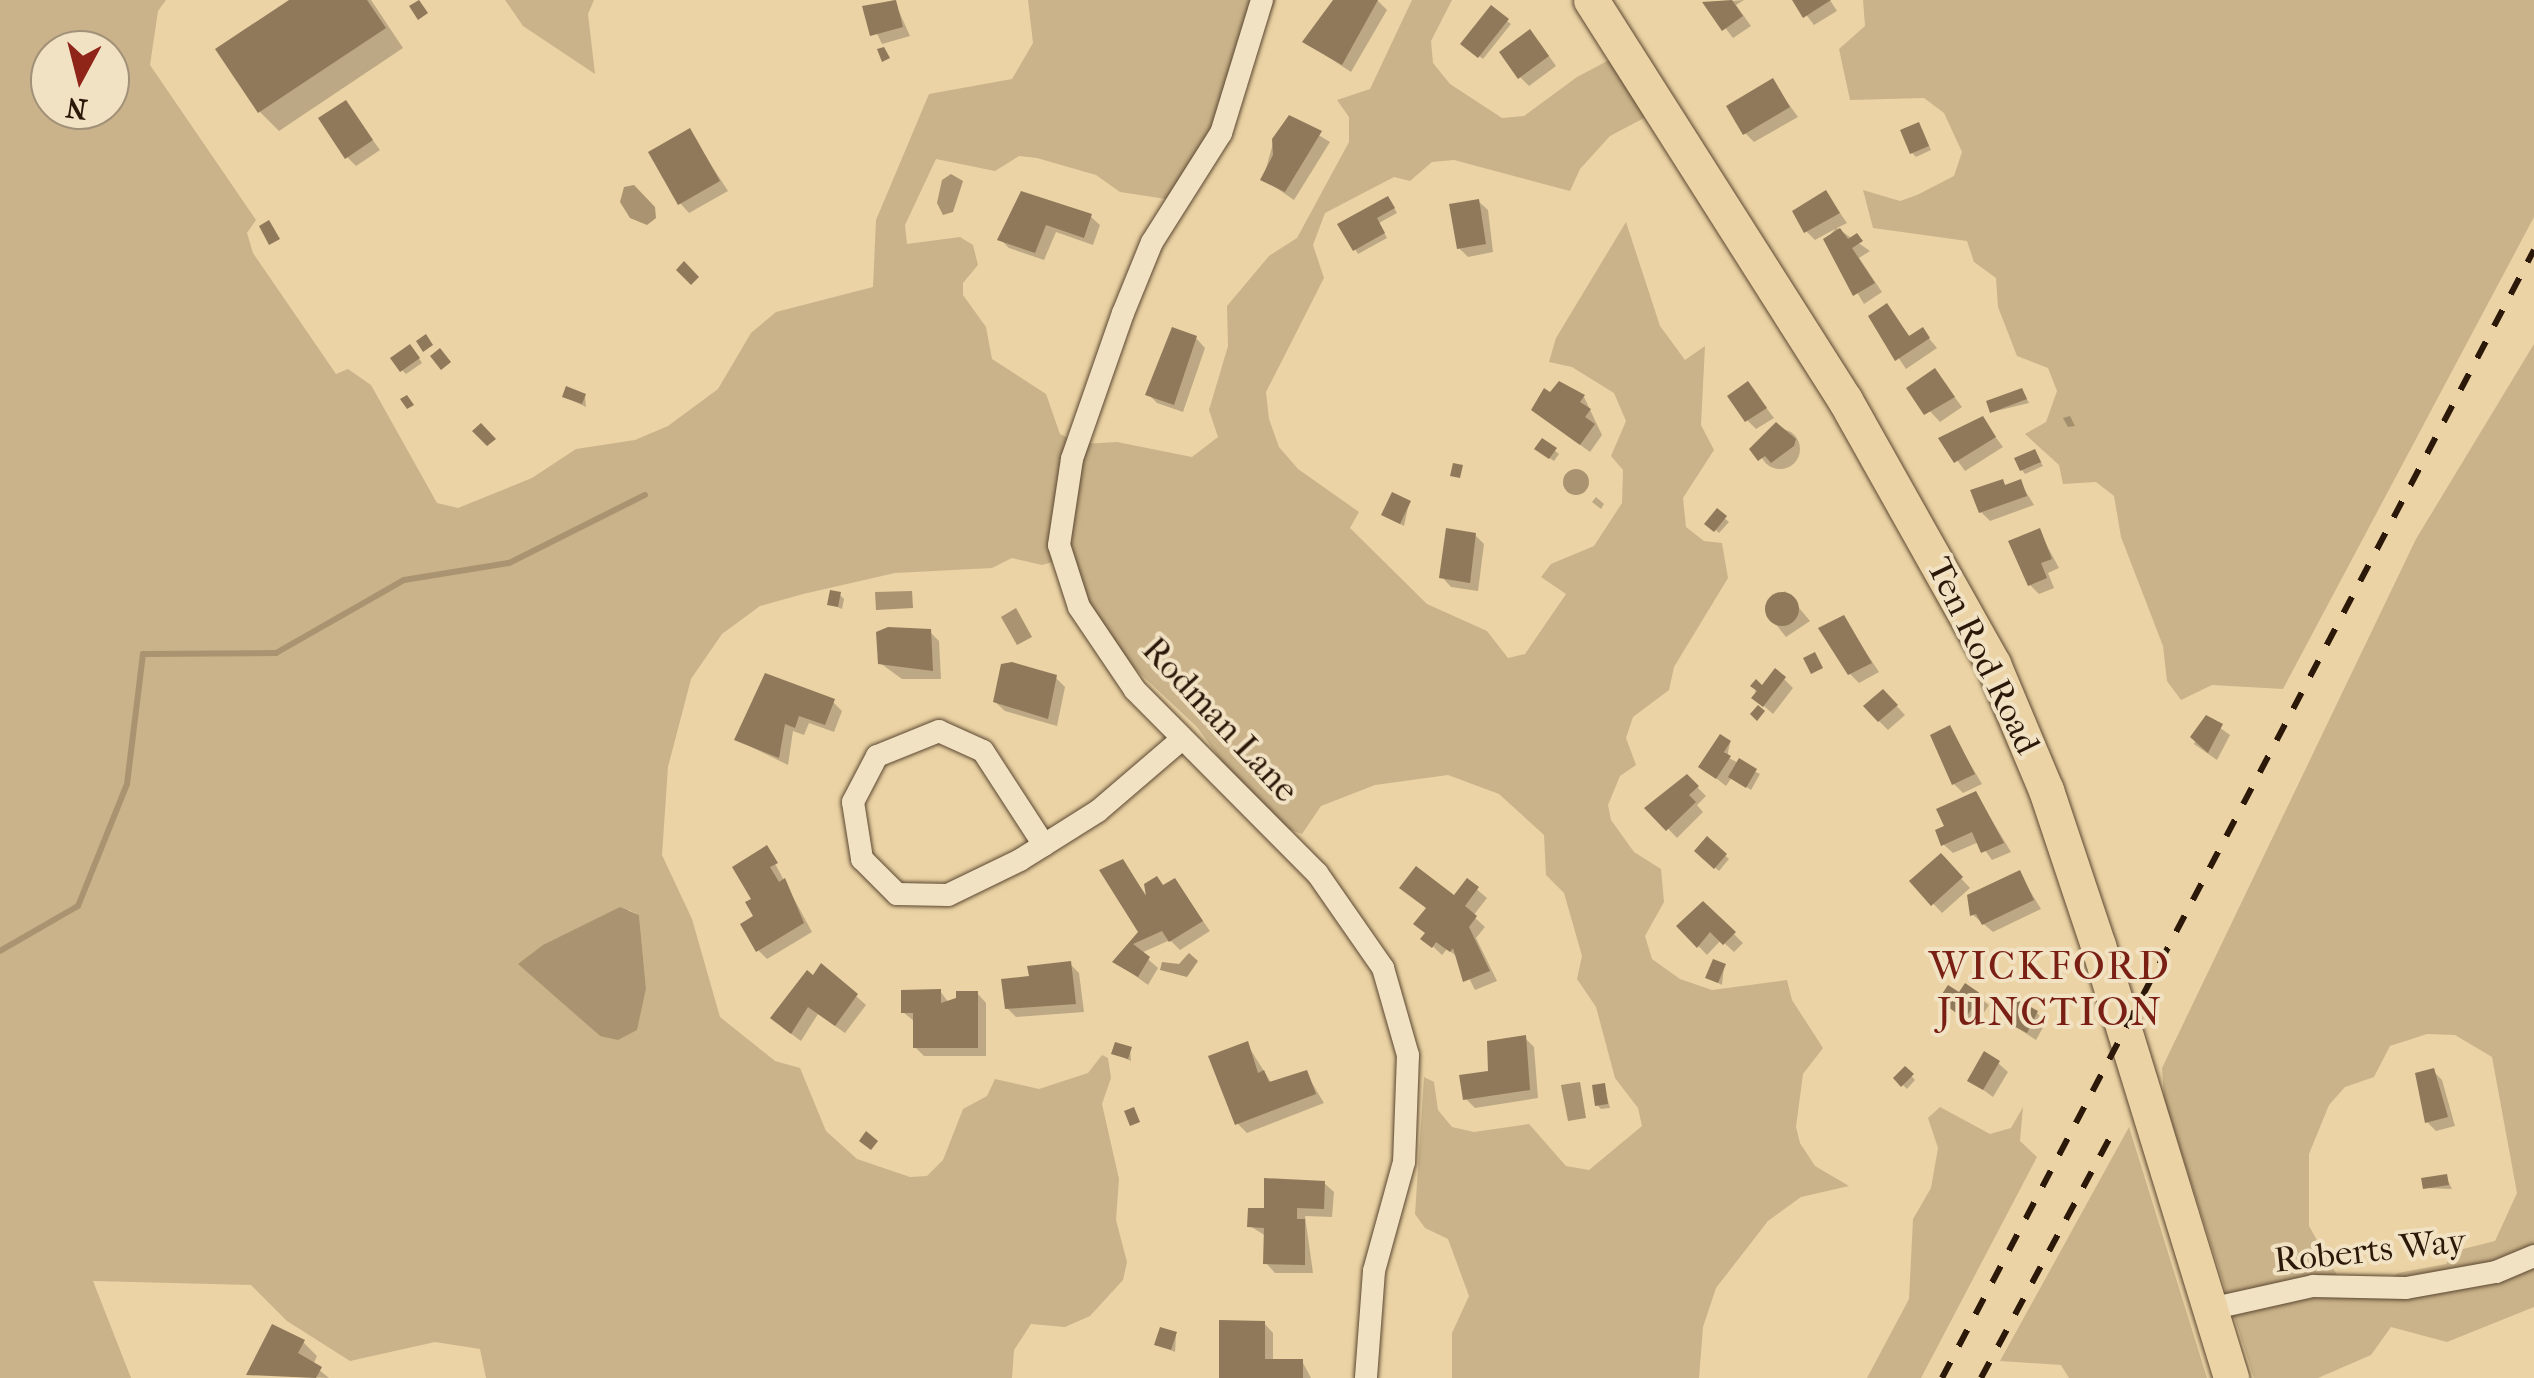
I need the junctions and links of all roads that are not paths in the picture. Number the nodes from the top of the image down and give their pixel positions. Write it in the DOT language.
graph roads {
  1 [pos="1262,0"];
  2 [pos="1590,0"];
  3 [pos="1182,739"];
  4 [pos="1044,845"];
  5 [pos="2534,1256"];
  6 [pos="2210,1309"];
  7 [pos="1366,1378"];
  8 [pos="2231,1378"];
  1 -- 3 [label="street, Rodman Lane"];
  2 -- 6 [label="main road, Ten Rod Road"];
  3 -- 4 [label="street"];
  3 -- 7 [label="street, Rodman Lane"];
  4 -- 4 [label="street"];
  5 -- 6 [label="street, Roberts Way"];
  6 -- 8 [label="main road, Ten Rod Road"];
}
